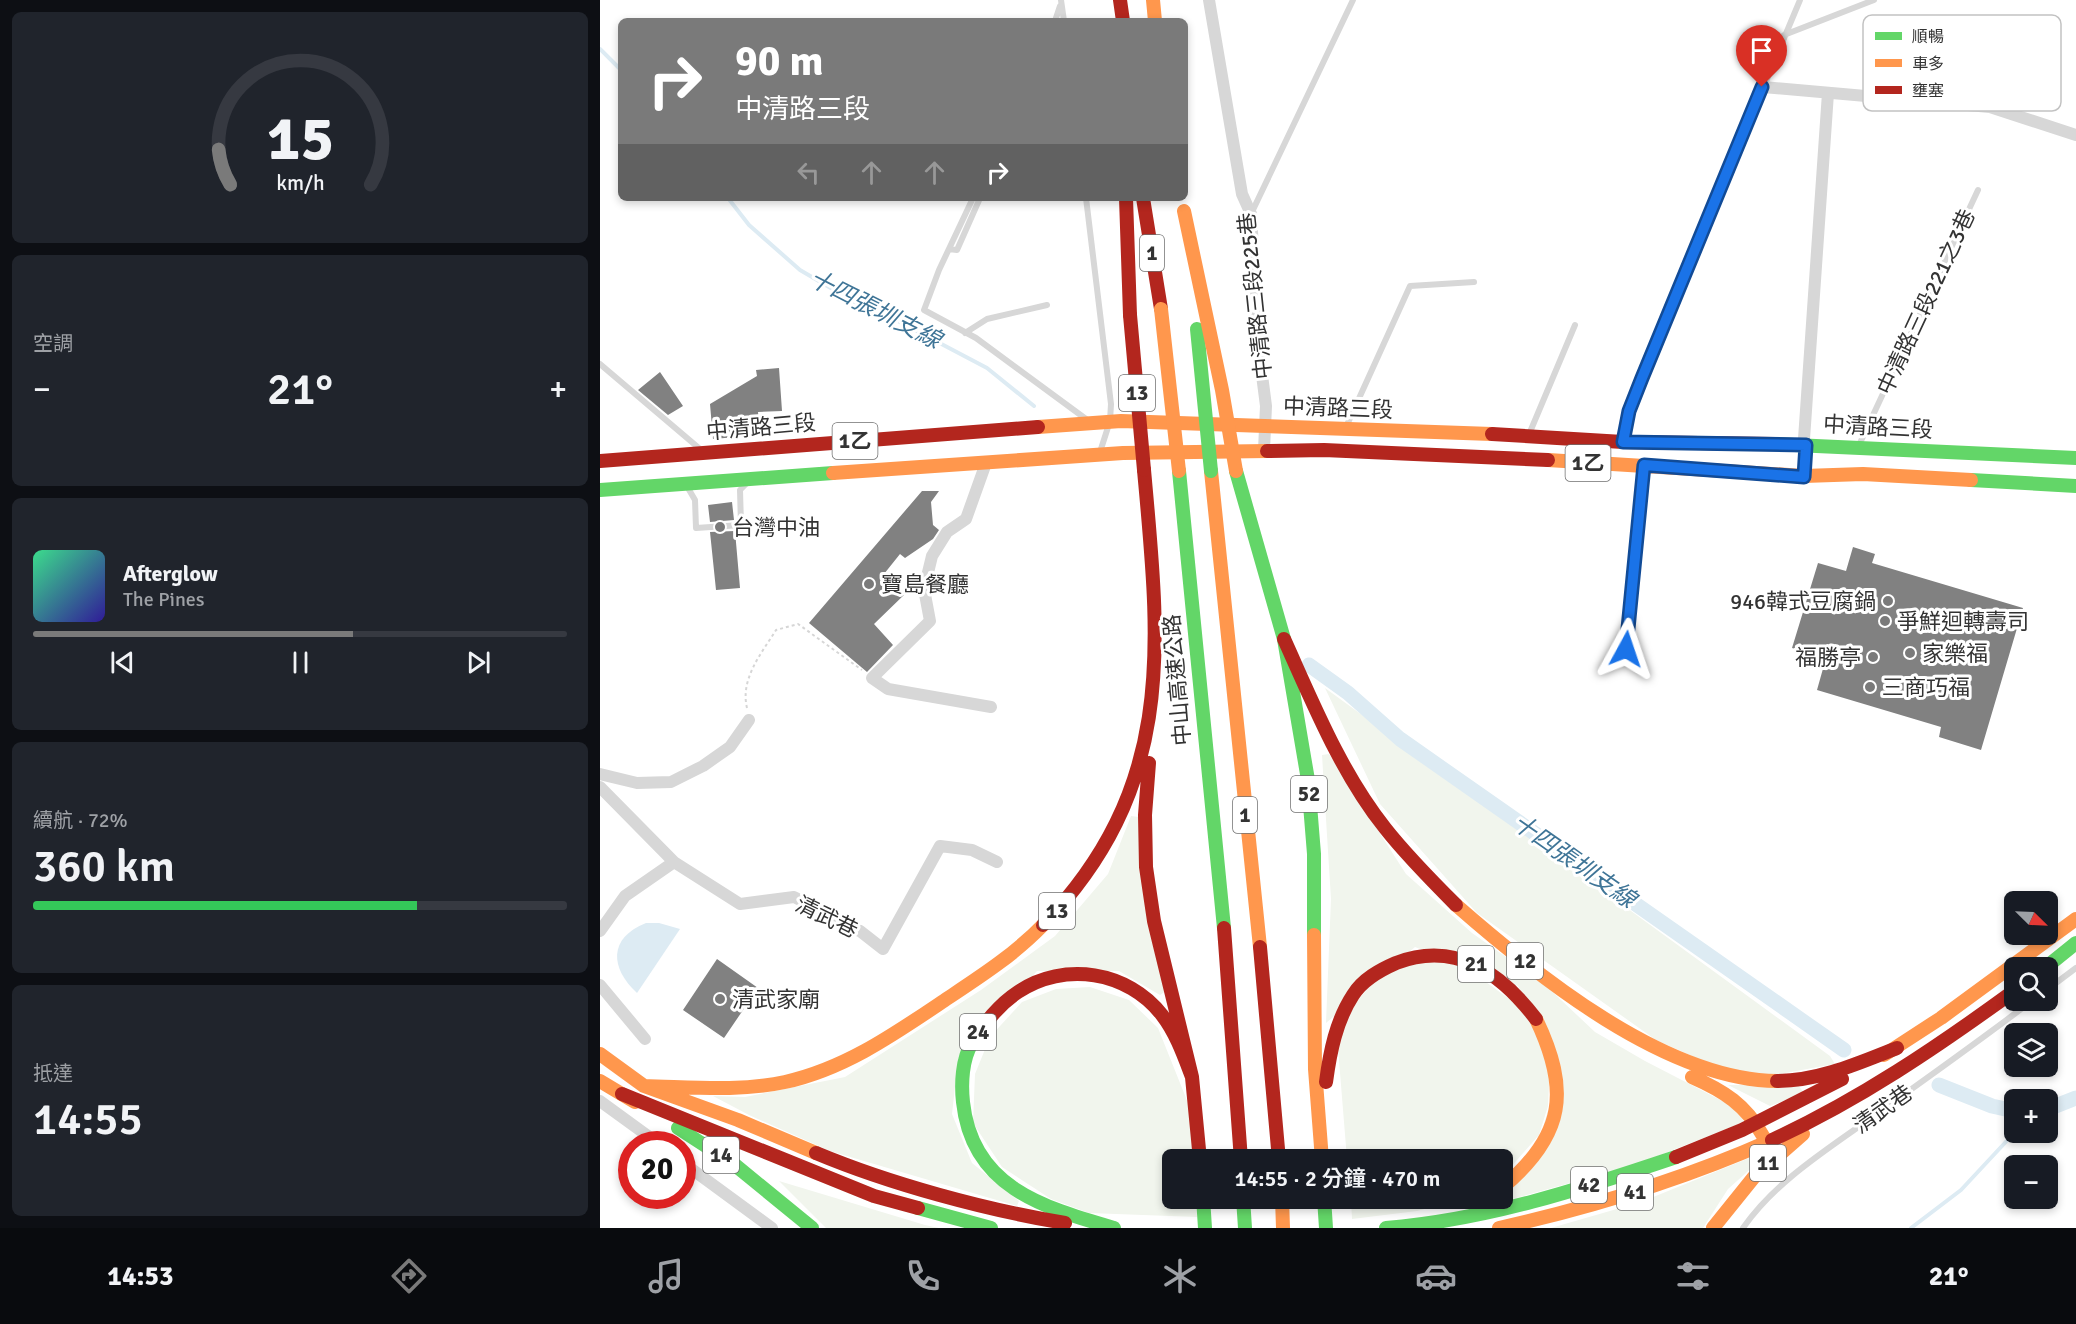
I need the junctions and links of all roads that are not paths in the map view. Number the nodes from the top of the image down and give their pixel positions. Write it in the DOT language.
graph roads {
  1 [pos="1153,0"];
  2 [pos="1209,0"];
  3 [pos="1353,0"];
  4 [pos="1800,0"];
  5 [pos="1874,0"];
  6 [pos="1061,1"];
  7 [pos="1120,3"];
  8 [pos="1057,18"];
  9 [pos="1064,18"];
  10 [pos="1122,18"];
  11 [pos="1155,18"];
  12 [pos="1784,35"];
  13 [pos="1762,87"];
  14 [pos="1828,93"];
  15 [pos="1863,96"];
  16 [pos="2002,111"];
  17 [pos="2076,135"];
  18 [pos="1978,189"];
  19 [pos="972,201"];
  20 [pos="979,201"];
  21 [pos="1086,201"];
  22 [pos="1126,201"];
  23 [pos="1143,201"];
  24 [pos="1183,204"];
  25 [pos="1251,214"];
  26 [pos="949,249"];
  27 [pos="1474,282"];
  28 [pos="1047,305"];
  29 [pos="1575,325"];
  30 [pos="965,333"];
  31 [pos="600,364"];
  32 [pos="1110,421"];
  33 [pos="1091,423"];
  34 [pos="1265,426"];
  35 [pos="1344,430"];
  36 [pos="1528,435"];
  37 [pos="1623,442"];
  38 [pos="1806,445"];
  39 [pos="1859,446"];
  40 [pos="1264,450"];
  41 [pos="705,453"];
  42 [pos="1099,454"];
  43 [pos="2076,458"];
  44 [pos="600,461"];
  45 [pos="986,463"];
  46 [pos="1644,465"];
  47 [pos="1804,477"];
  48 [pos="752,480"];
  49 [pos="682,484"];
  50 [pos="2076,486"];
  51 [pos="600,490"];
  52 [pos="1284,639"];
  53 [pos="1626,649"];
  54 [pos="991,707"];
  55 [pos="1151,717"];
  56 [pos="749,720"];
  57 [pos="600,774"];
  58 [pos="600,787"];
  59 [pos="674,862"];
  60 [pos="997,862"];
  61 [pos="2076,919"];
  62 [pos="600,932"];
  63 [pos="2076,944"];
  64 [pos="2058,958"];
  65 [pos="2076,968"];
  66 [pos="2058,982"];
  67 [pos="1555,983"];
  68 [pos="600,986"];
  69 [pos="2004,998"];
  70 [pos="2018,1011"];
  71 [pos="645,1039"];
  72 [pos="1897,1047"];
  73 [pos="600,1054"];
  74 [pos="1192,1077"];
  75 [pos="600,1081"];
  76 [pos="644,1086"];
  77 [pos="622,1094"];
  78 [pos="600,1101"];
  79 [pos="1834,1110"];
  80 [pos="1757,1124"];
  81 [pos="1320,1126"];
  82 [pos="641,1131"];
  83 [pos="1766,1143"];
  84 [pos="1199,1149"];
  85 [pos="1239,1149"];
  86 [pos="1278,1149"];
  87 [pos="1321,1149"];
  88 [pos="696,1172"];
  89 [pos="1513,1176"];
  90 [pos="1204,1209"];
  91 [pos="1244,1209"];
  92 [pos="1282,1209"];
  93 [pos="1325,1209"];
  94 [pos="1458,1209"];
  95 [pos="1415,1227"];
  96 [pos="772,1228"];
  97 [pos="812,1228"];
  98 [pos="991,1228"];
  99 [pos="1096,1228"];
  100 [pos="1114,1228"];
  101 [pos="1205,1228"];
  102 [pos="1245,1228"];
  103 [pos="1283,1228"];
  104 [pos="1326,1228"];
  105 [pos="1386,1228"];
  106 [pos="1499,1228"];
  107 [pos="1713,1228"];
  108 [pos="1743,1228"];
  1 -- 11 [label="main road"];
  2 -- 25 [label="street, 中清路三段225巷"];
  3 -- 25 [label="lane"];
  4 -- 12 [label="lane"];
  5 -- 12 [label="lane"];
  6 -- 8 [label="lane"];
  6 -- 9 [label="lane"];
  7 -- 10 [label="main road"];
  12 -- 13 [label="lane"];
  13 -- 14 [label="street"];
  13 -- 37 [label="lane"];
  14 -- 15 [label="street"];
  14 -- 38 [label="street"];
  16 -- 17 [label="street"];
  18 -- 39 [label="lane, 中清路三段221之3巷"];
  19 -- 26 [label="lane"];
  20 -- 26 [label="lane"];
  21 -- 32 [label="lane"];
  22 -- 55 [label="main road, 13, bridge"];
  23 -- 85 [label="main road, 中山高速公路 / 1, bridge"];
  24 -- 52 [label="main road, 52, bridge"];
  24 -- 86 [label="main road, 1, bridge"];
  25 -- 34 [label="street, 中清路三段225巷"];
  26 -- 30 [label="lane"];
  27 -- 35 [label="lane"];
  28 -- 30 [label="lane"];
  29 -- 36 [label="lane"];
  30 -- 33 [label="lane"];
  31 -- 41 [label="lane"];
  32 -- 33 [label="main road, 中清路三段 / 1乙"];
  32 -- 34 [label="main road, 中清路三段 / 1乙"];
  32 -- 42 [label="lane"];
  33 -- 41 [label="main road, 中清路三段 / 1乙"];
  34 -- 35 [label="main road, 中清路三段 / 1乙"];
  34 -- 40 [label="street, 中清路三段225巷"];
  35 -- 36 [label="main road, 中清路三段 / 1乙"];
  36 -- 37 [label="main road, 中清路三段 / 1乙"];
  37 -- 38 [label="main road, 中清路三段 / 1乙"];
  38 -- 39 [label="main road, 中清路三段 / 1乙"];
  38 -- 47 [label="street"];
  39 -- 43 [label="main road, 中清路三段 / 1乙"];
  40 -- 42 [label="main road, 中清路三段 / 1乙"];
  40 -- 46 [label="main road, 中清路三段 / 1乙"];
  41 -- 44 [label="main road, 中清路三段 / 1乙"];
  42 -- 45 [label="main road, 中清路三段 / 1乙"];
  45 -- 48 [label="main road, 中清路三段 / 1乙"];
  45 -- 54 [label="street"];
  46 -- 47 [label="main road, 中清路三段 / 1乙"];
  46 -- 53 [label="lane"];
  47 -- 50 [label="main road, 中清路三段 / 1乙"];
  48 -- 49 [label="main road, 中清路三段 / 1乙"];
  48 -- 49 [label="lane"];
  49 -- 51 [label="main road, 中清路三段 / 1乙"];
  52 -- 67 [label="main road, 12"];
  52 -- 81 [label="main road, 52"];
  55 -- 74 [label="main road"];
  55 -- 76 [label="main road, 13"];
  56 -- 57 [label="street"];
  58 -- 59 [label="street, 清武巷"];
  59 -- 60 [label="street, 清武巷"];
  59 -- 62 [label="street"];
  61 -- 72 [label="main road"];
  63 -- 64 [label="main road"];
  65 -- 66 [label="lane"];
  67 -- 72 [label="main road, 12"];
  67 -- 80 [label="main road"];
  68 -- 71 [label="street"];
  69 -- 79 [label="main road"];
  70 -- 108 [label="lane, 清武巷"];
  72 -- 80 [label="main road"];
  73 -- 76 [label="main road"];
  74 -- 84 [label="main road"];
  74 -- 100 [label="main road, 24"];
  75 -- 77 [label="main road"];
  76 -- 99 [label="main road"];
  77 -- 97 [label="main road, 14"];
  77 -- 98 [label="main road"];
  78 -- 82 [label="street"];
  79 -- 83 [label="main road"];
  79 -- 107 [label="main road, 11"];
  80 -- 83 [label="main road"];
  80 -- 95 [label="main road, 42"];
  81 -- 87 [label="main road"];
  81 -- 89 [label="main road, 21"];
  83 -- 106 [label="main road, 41"];
  88 -- 96 [label="street"];
  90 -- 101 [label="main road"];
  91 -- 102 [label="main road"];
  92 -- 103 [label="main road"];
  93 -- 104 [label="main road"];
  94 -- 95 [label="main road"];
  95 -- 105 [label="main road"];
}
